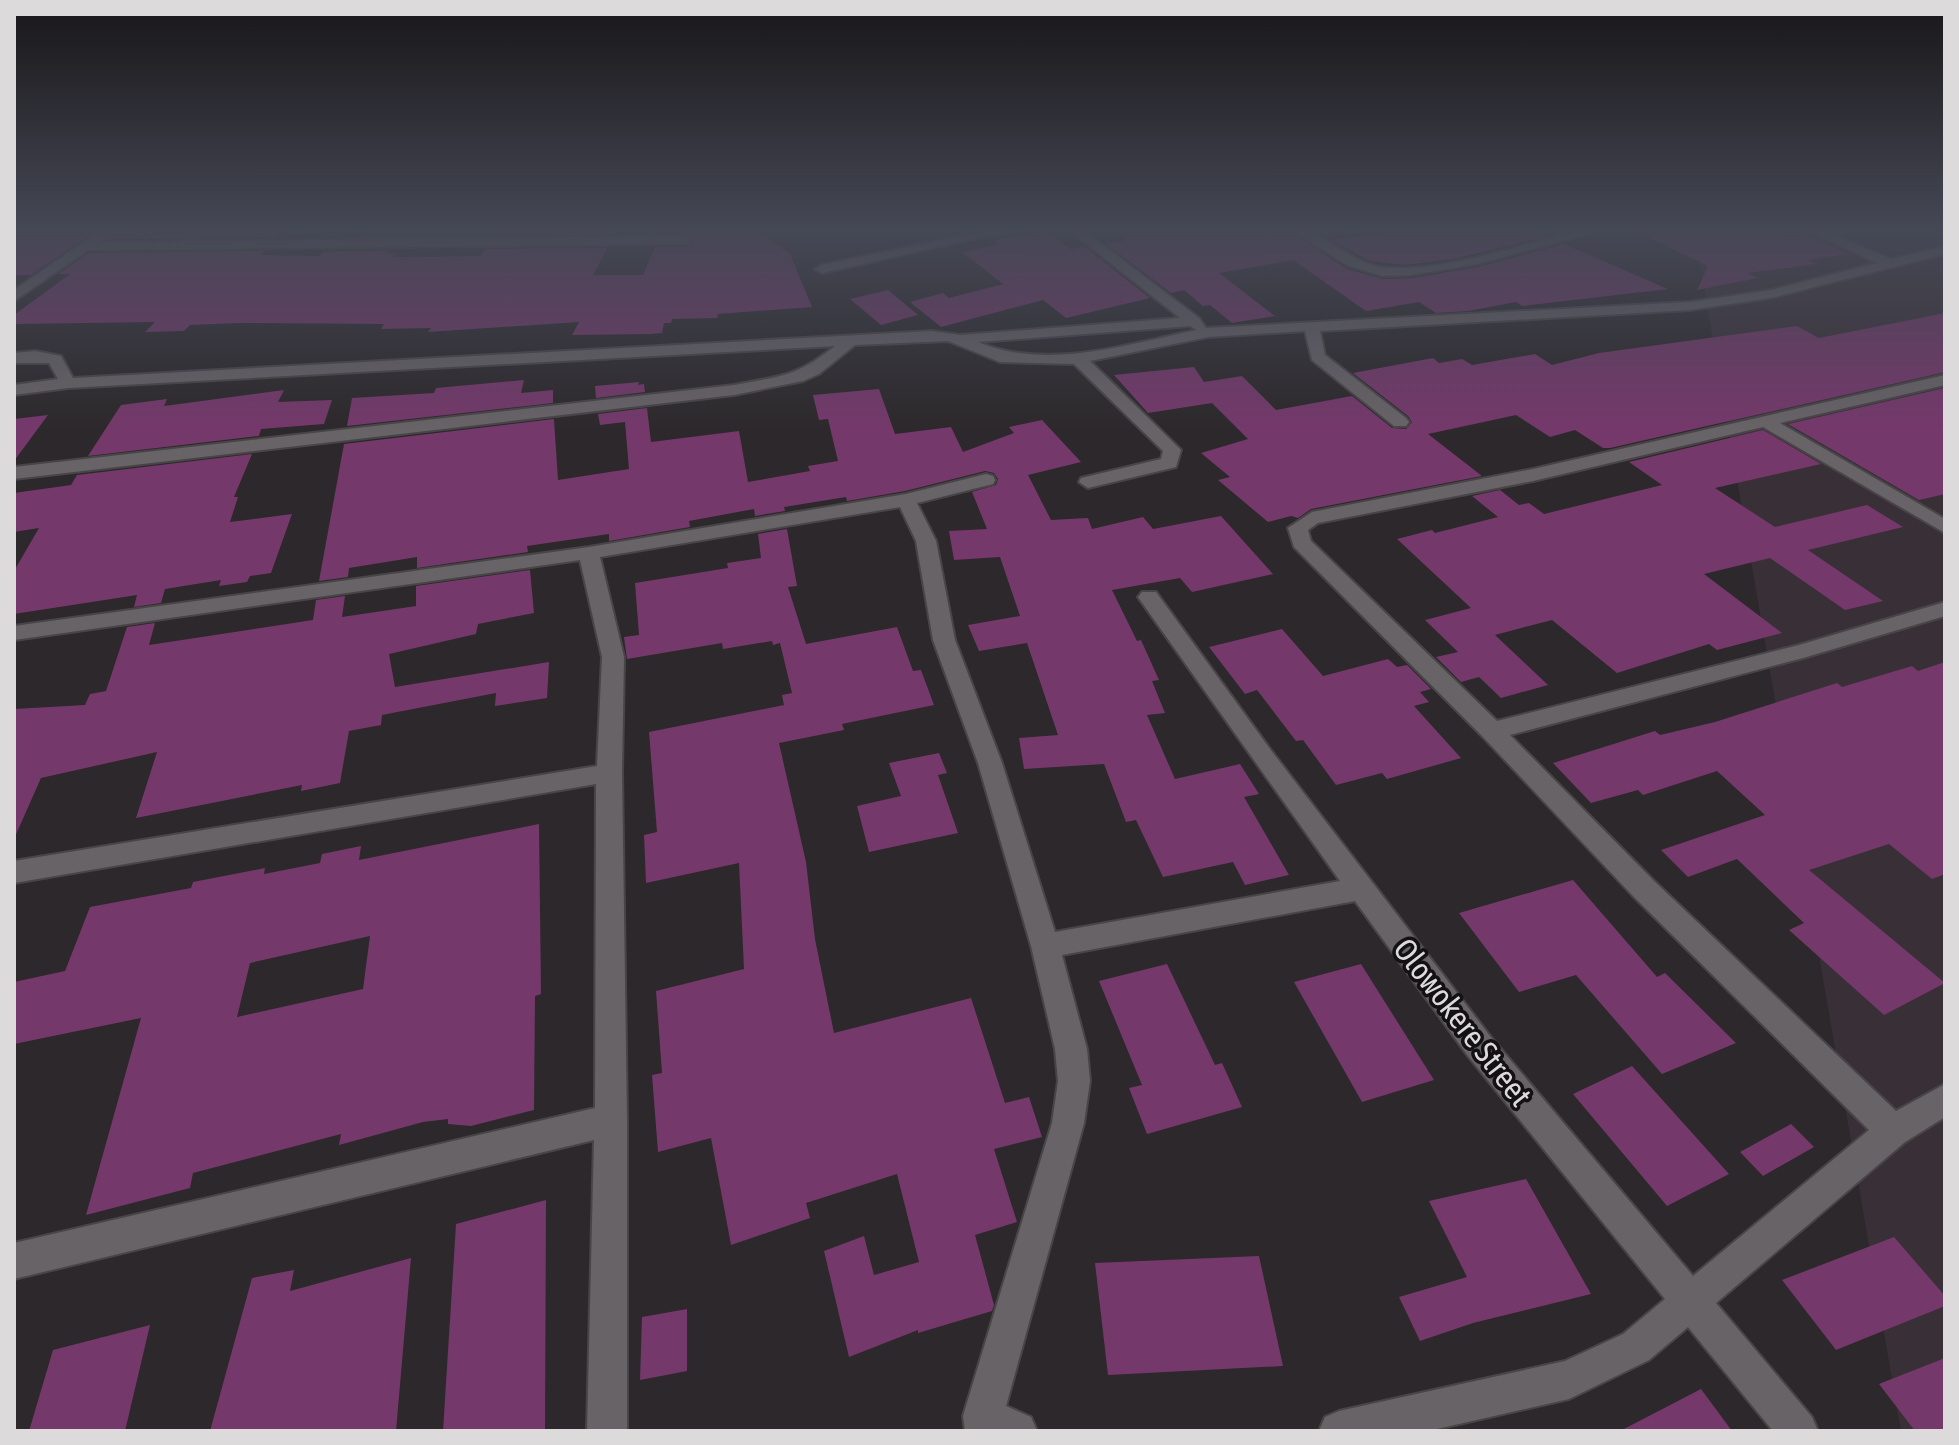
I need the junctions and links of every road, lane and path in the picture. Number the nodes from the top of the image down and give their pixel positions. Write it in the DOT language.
graph roads {
  1 [pos="1163,297"];
  2 [pos="1748,297"];
  3 [pos="1194,321"];
  4 [pos="1311,326"];
  5 [pos="1208,332"];
  6 [pos="960,340"];
  7 [pos="848,343"];
  8 [pos="14,358"];
  9 [pos="1078,359"];
  10 [pos="1945,380"];
  11 [pos="68,383"];
  12 [pos="14,390"];
  13 [pos="1400,422"];
  14 [pos="1766,422"];
  15 [pos="14,473"];
  16 [pos="986,480"];
  17 [pos="1088,482"];
  18 [pos="906,500"];
  19 [pos="1945,527"];
  20 [pos="589,553"];
  21 [pos="1149,597"];
  22 [pos="1945,609"];
  23 [pos="14,633"];
  24 [pos="1492,731"];
  25 [pos="609,773"];
  26 [pos="14,872"];
  27 [pos="1361,889"];
  28 [pos="1045,946"];
  29 [pos="1945,1099"];
  30 [pos="611,1120"];
  31 [pos="1893,1131"];
  32 [pos="14,1261"];
  33 [pos="1691,1302"];
  34 [pos="995,1426"];
  35 [pos="607,1431"];
  36 [pos="1339,1431"];
  37 [pos="1798,1431"];
  1 -- 3 [label="street"];
  2 -- 4 [label="street"];
  3 -- 5 [label="street"];
  3 -- 6 [label="street"];
  4 -- 5 [label="street"];
  4 -- 13 [label="street"];
  5 -- 9 [label="street"];
  6 -- 7 [label="street"];
  6 -- 9 [label="street"];
  7 -- 11 [label="street"];
  7 -- 15 [label="street"];
  8 -- 11 [label="street"];
  9 -- 17 [label="street"];
  10 -- 14 [label="street"];
  11 -- 12 [label="street"];
  14 -- 19 [label="street"];
  14 -- 24 [label="street"];
  16 -- 18 [label="street"];
  18 -- 20 [label="street"];
  18 -- 28 [label="street"];
  20 -- 23 [label="street"];
  20 -- 25 [label="street"];
  21 -- 27 [label="street, Olowokere Street"];
  22 -- 24 [label="street"];
  24 -- 31 [label="street"];
  25 -- 26 [label="street"];
  25 -- 30 [label="street"];
  27 -- 28 [label="street"];
  27 -- 33 [label="street, Olowokere Street"];
  28 -- 34 [label="street"];
  29 -- 31 [label="street"];
  30 -- 32 [label="street"];
  30 -- 35 [label="street"];
  31 -- 33 [label="street"];
  33 -- 36 [label="street"];
  33 -- 37 [label="street, Olowokere Street"];
}
